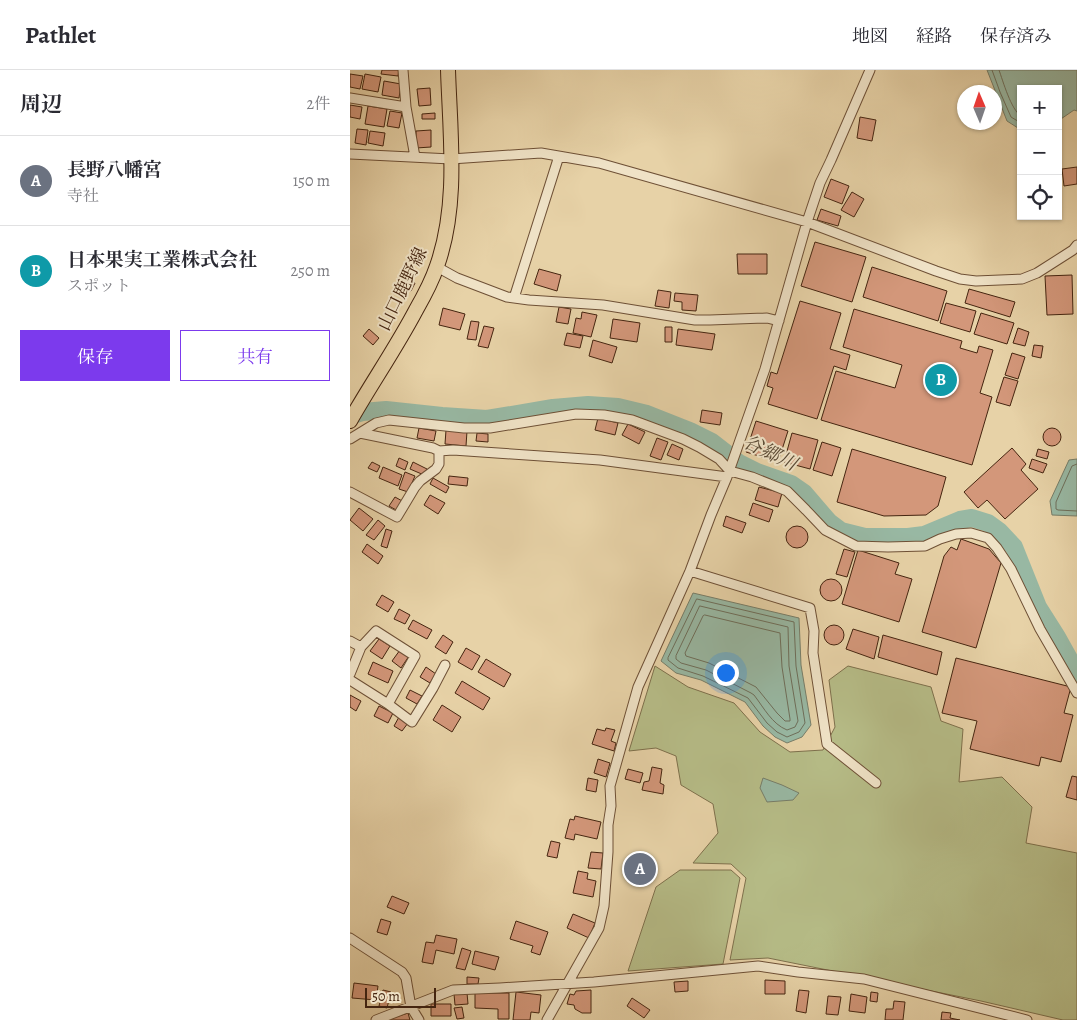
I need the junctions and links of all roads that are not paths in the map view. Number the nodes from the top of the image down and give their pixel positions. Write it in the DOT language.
graph roads {
  1 [pos="403,70"];
  2 [pos="448,70"];
  3 [pos="870,70"];
  4 [pos="350,98"];
  5 [pos="406,107"];
  6 [pos="350,154"];
  7 [pos="559,156"];
  8 [pos="415,157"];
  9 [pos="451,159"];
  10 [pos="807,222"];
  11 [pos="1077,246"];
  12 [pos="437,267"];
  13 [pos="514,298"];
  14 [pos="779,321"];
  15 [pos="350,421"];
  16 [pos="360,434"];
  17 [pos="350,439"];
  18 [pos="439,451"];
  19 [pos="729,472"];
  20 [pos="350,492"];
  21 [pos="690,571"];
  22 [pos="350,641"];
  23 [pos="361,647"];
  24 [pos="445,665"];
  25 [pos="350,674"];
  26 [pos="350,680"];
  27 [pos="1077,693"];
  28 [pos="388,704"];
  29 [pos="876,783"];
  30 [pos="350,938"];
  31 [pos="569,983"];
  32 [pos="410,1007"];
  33 [pos="376,1020"];
  34 [pos="419,1020"];
  35 [pos="547,1020"];
  36 [pos="1027,1020"];
  1 -- 5 [label="street"];
  2 -- 9 [label="main road, 山口鹿野線"];
  3 -- 10 [label="street"];
  4 -- 5 [label="street"];
  5 -- 8 [label="street"];
  6 -- 8 [label="street"];
  7 -- 9 [label="street"];
  7 -- 10 [label="street"];
  7 -- 13 [label="street"];
  8 -- 9 [label="street"];
  9 -- 12 [label="main road, 山口鹿野線"];
  10 -- 11 [label="street"];
  10 -- 14 [label="street"];
  12 -- 13 [label="street"];
  12 -- 15 [label="main road, 山口鹿野線"];
  13 -- 14 [label="street"];
  14 -- 19 [label="street"];
  16 -- 17 [label="street"];
  16 -- 18 [label="street"];
  16 -- 19 [label="street"];
  18 -- 19 [label="street"];
  18 -- 20 [label="street"];
  19 -- 21 [label="street"];
  19 -- 27 [label="street"];
  21 -- 29 [label="street"];
  21 -- 31 [label="street"];
  22 -- 23 [label="street"];
  23 -- 25 [label="street"];
  23 -- 28 [label="street"];
  24 -- 28 [label="street"];
  26 -- 28 [label="street"];
  30 -- 32 [label="street"];
  31 -- 32 [label="street"];
  31 -- 35 [label="street"];
  31 -- 36 [label="street"];
  32 -- 33 [label="street"];
  32 -- 34 [label="street"];
}
